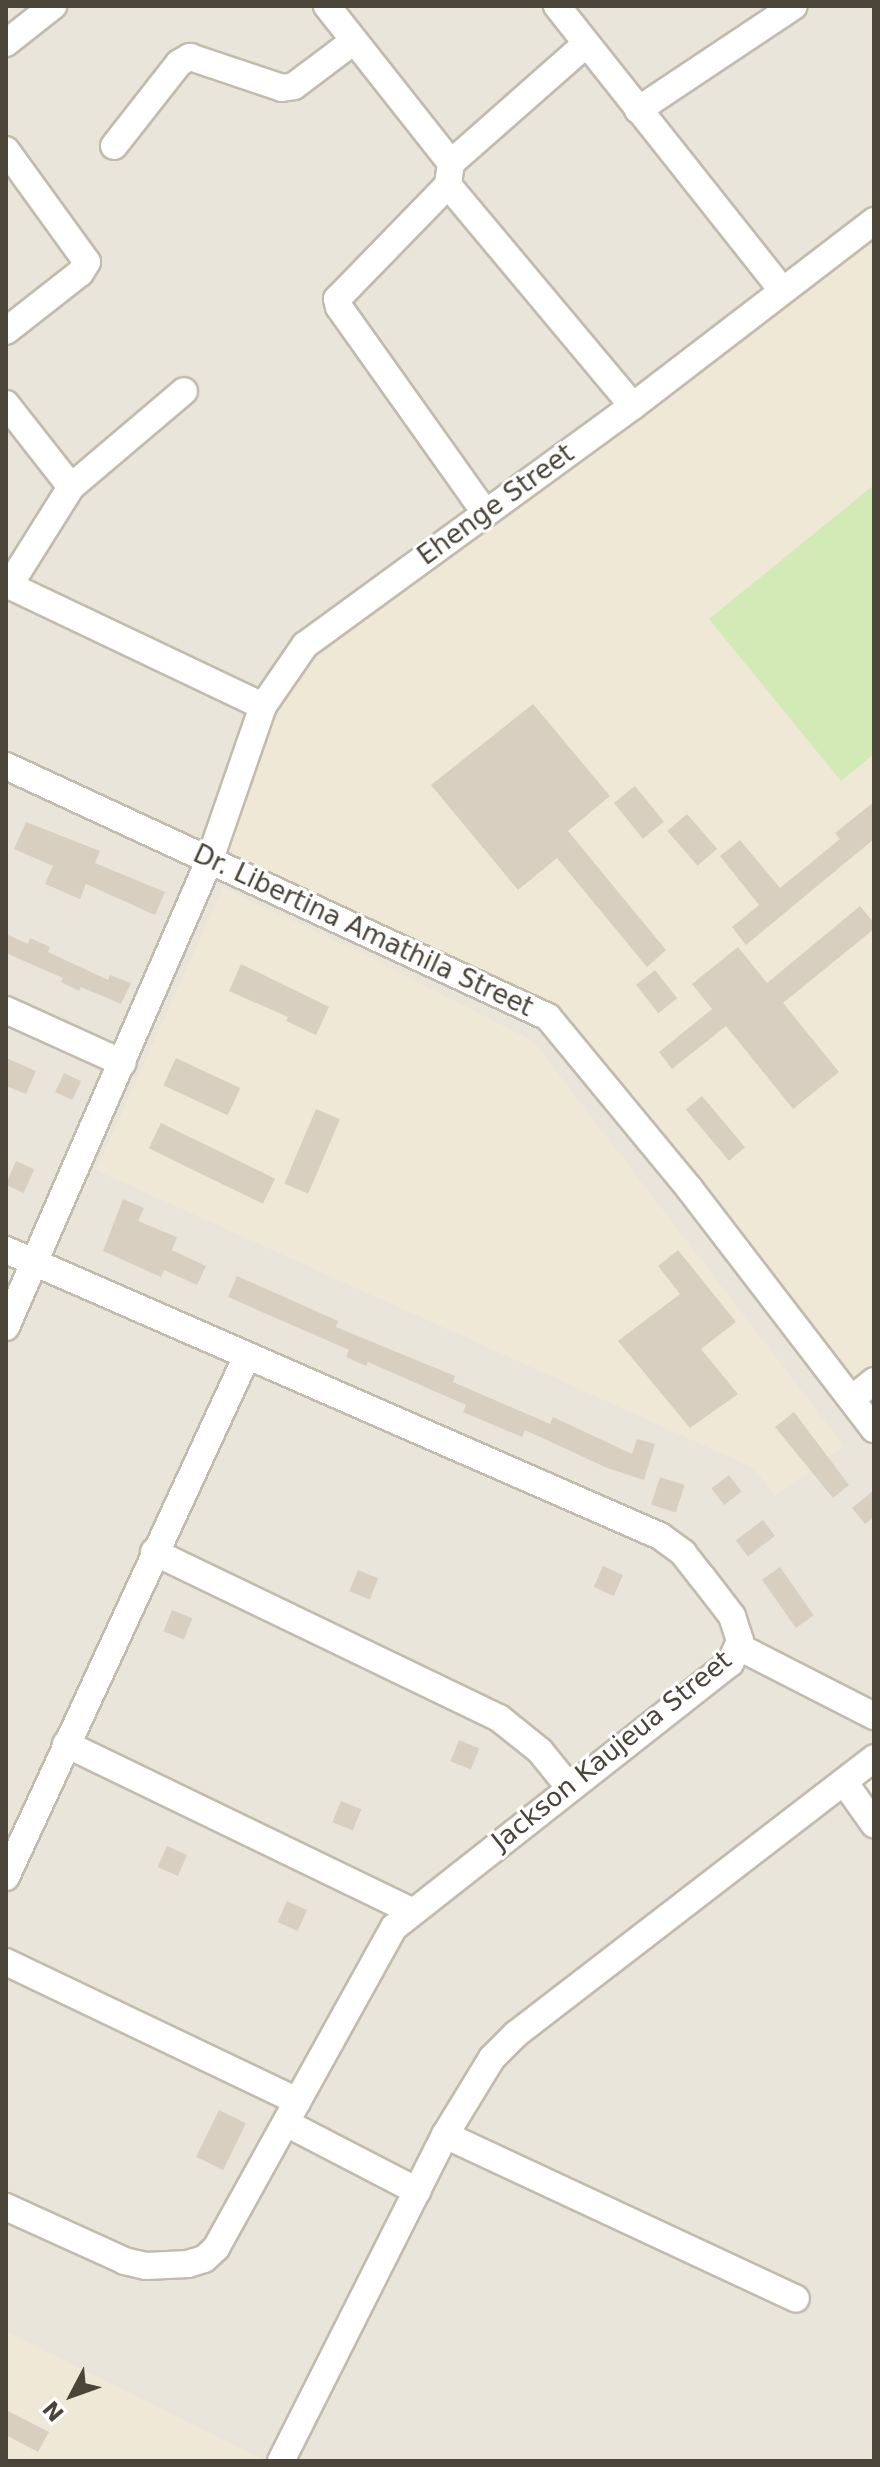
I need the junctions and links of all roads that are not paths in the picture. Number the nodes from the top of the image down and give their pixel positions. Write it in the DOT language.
graph roads {
  1 [pos="53,6"];
  2 [pos="327,6"];
  3 [pos="557,6"];
  4 [pos="794,6"];
  5 [pos="354,41"];
  6 [pos="6,43"];
  7 [pos="585,45"];
  8 [pos="638,110"];
  9 [pos="114,146"];
  10 [pos="6,150"];
  11 [pos="450,174"];
  12 [pos="874,221"];
  13 [pos="782,290"];
  14 [pos="6,331"];
  15 [pos="184,391"];
  16 [pos="6,404"];
  17 [pos="633,406"];
  18 [pos="71,487"];
  19 [pos="484,511"];
  20 [pos="7,585"];
  21 [pos="263,706"];
  22 [pos="6,766"];
  23 [pos="210,859"];
  24 [pos="6,1010"];
  25 [pos="123,1063"];
  26 [pos="6,1250"];
  27 [pos="35,1263"];
  28 [pos="6,1327"];
  29 [pos="246,1358"];
  30 [pos="874,1381"];
  31 [pos="853,1398"];
  32 [pos="874,1429"];
  33 [pos="154,1552"];
  34 [pos="739,1647"];
  35 [pos="874,1716"];
  36 [pos="66,1744"];
  37 [pos="874,1758"];
  38 [pos="844,1782"];
  39 [pos="570,1788"];
  40 [pos="874,1824"];
  41 [pos="6,1877"];
  42 [pos="411,1911"];
  43 [pos="6,1962"];
  44 [pos="292,2112"];
  45 [pos="445,2135"];
  46 [pos="417,2191"];
  47 [pos="6,2207"];
  48 [pos="796,2299"];
  49 [pos="281,2461"];
  1 -- 6 [label="street"];
  2 -- 5 [label="street"];
  3 -- 7 [label="street"];
  4 -- 8 [label="street"];
  5 -- 9 [label="street"];
  5 -- 11 [label="street"];
  7 -- 8 [label="street"];
  7 -- 11 [label="street"];
  8 -- 13 [label="street"];
  10 -- 14 [label="street"];
  11 -- 17 [label="street"];
  11 -- 19 [label="street"];
  12 -- 13 [label="street, Ehenge Street"];
  13 -- 17 [label="street, Ehenge Street"];
  15 -- 18 [label="street"];
  16 -- 18 [label="street"];
  17 -- 19 [label="street, Ehenge Street"];
  18 -- 20 [label="street"];
  19 -- 21 [label="street, Ehenge Street"];
  20 -- 21 [label="street"];
  21 -- 23 [label="street, Ehenge Street"];
  22 -- 23 [label="street, Dr. Libertina Amathila Street"];
  23 -- 25 [label="street, Ehenge Street"];
  23 -- 31 [label="street, Dr. Libertina Amathila Street"];
  24 -- 25 [label="street"];
  25 -- 27 [label="street, Ehenge Street"];
  26 -- 27 [label="street, Jackson Kaujeua Street"];
  27 -- 28 [label="street, Ehenge Street"];
  27 -- 29 [label="street, Jackson Kaujeua Street"];
  29 -- 33 [label="street"];
  29 -- 34 [label="street, Jackson Kaujeua Street"];
  30 -- 31 [label="street"];
  31 -- 32 [label="street, Dr. Libertina Amathila Street"];
  33 -- 36 [label="street"];
  33 -- 39 [label="street"];
  34 -- 35 [label="street"];
  34 -- 39 [label="street, Jackson Kaujeua Street"];
  36 -- 41 [label="street"];
  36 -- 42 [label="street"];
  37 -- 38 [label="street"];
  38 -- 40 [label="street"];
  38 -- 45 [label="street"];
  39 -- 42 [label="street, Jackson Kaujeua Street"];
  42 -- 44 [label="street, Jackson Kaujeua Street"];
  43 -- 44 [label="street"];
  44 -- 46 [label="street"];
  44 -- 47 [label="street, Jackson Kaujeua Street"];
  45 -- 46 [label="street"];
  45 -- 48 [label="street"];
  46 -- 49 [label="street"];
}
